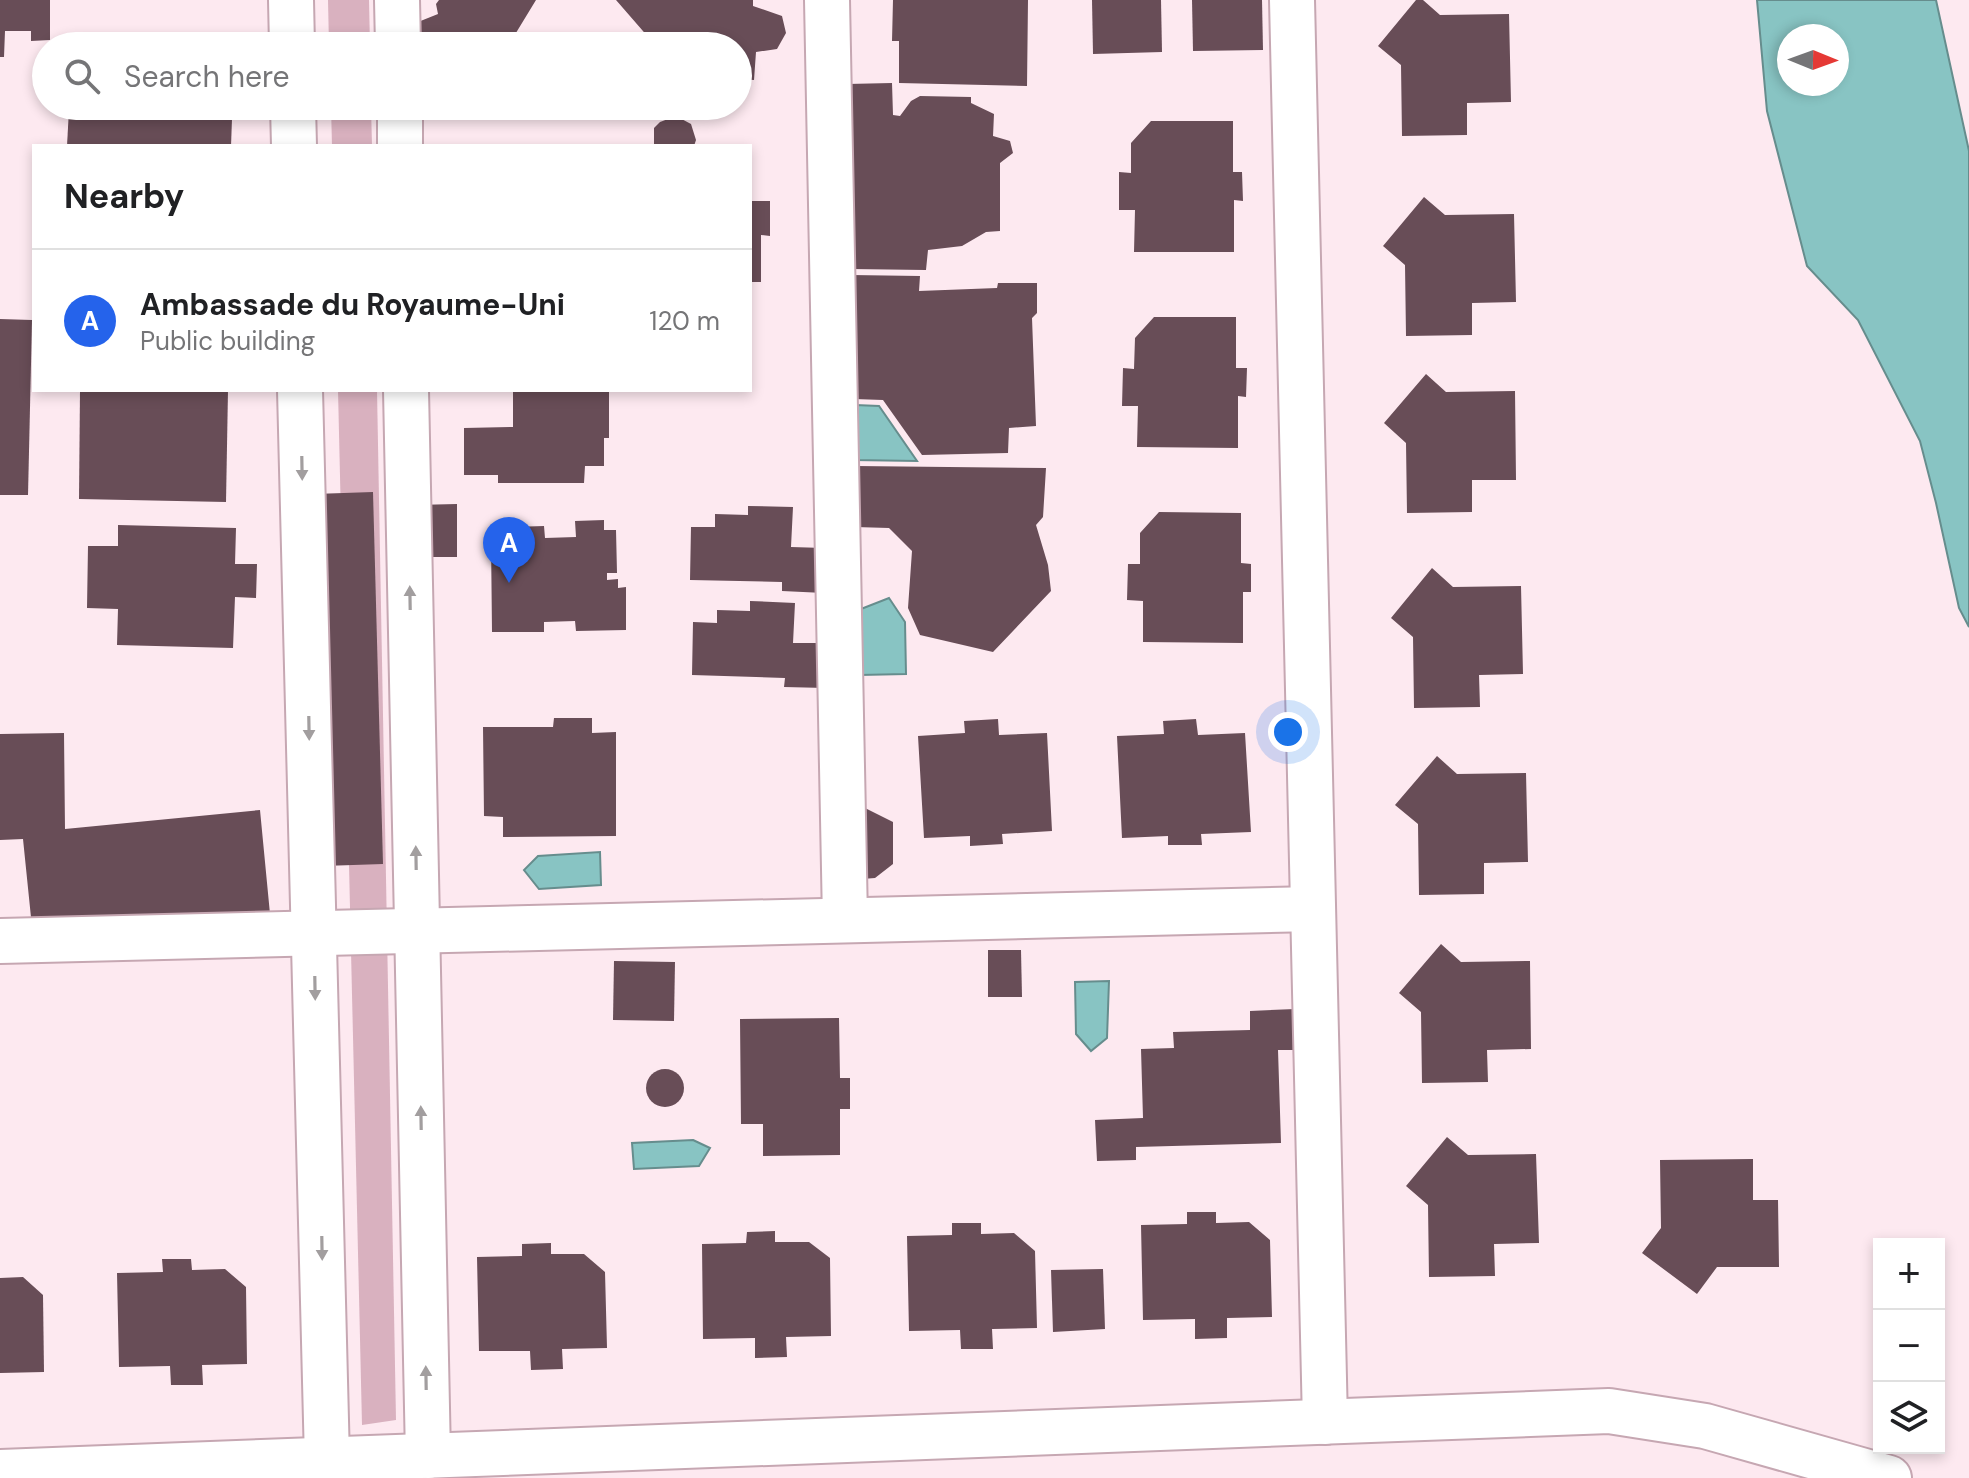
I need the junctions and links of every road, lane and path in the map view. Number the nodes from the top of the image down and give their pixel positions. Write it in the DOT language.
graph roads {
  1 [pos="291,0"];
  2 [pos="397,0"];
  3 [pos="827,0"];
  4 [pos="1292,0"];
  5 [pos="292,32"];
  6 [pos="398,32"];
  7 [pos="293,120"];
  8 [pos="400,120"];
  9 [pos="294,144"];
  10 [pos="400,144"];
  11 [pos="300,392"];
  12 [pos="406,392"];
  13 [pos="1313,909"];
  14 [pos="845,920"];
  15 [pos="417,931"];
  16 [pos="314,933"];
  17 [pos="0,941"];
  18 [pos="1325,1422"];
  19 [pos="428,1456"];
  20 [pos="327,1460"];
  21 [pos="0,1472"];
  22 [pos="1881,1477"];
  1 -- 5 [label="street"];
  2 -- 6 [label="street"];
  3 -- 14 [label="street"];
  4 -- 13 [label="street"];
  7 -- 9 [label="street"];
  8 -- 10 [label="street"];
  11 -- 16 [label="street, one-way"];
  15 -- 12 [label="street, one-way"];
  13 -- 14 [label="street"];
  13 -- 18 [label="street"];
  14 -- 15 [label="street"];
  15 -- 16 [label="street"];
  19 -- 15 [label="street, one-way"];
  16 -- 17 [label="street"];
  16 -- 20 [label="street, one-way"];
  18 -- 19 [label="street"];
  18 -- 22 [label="street"];
  19 -- 20 [label="street"];
  20 -- 21 [label="street"];
}
